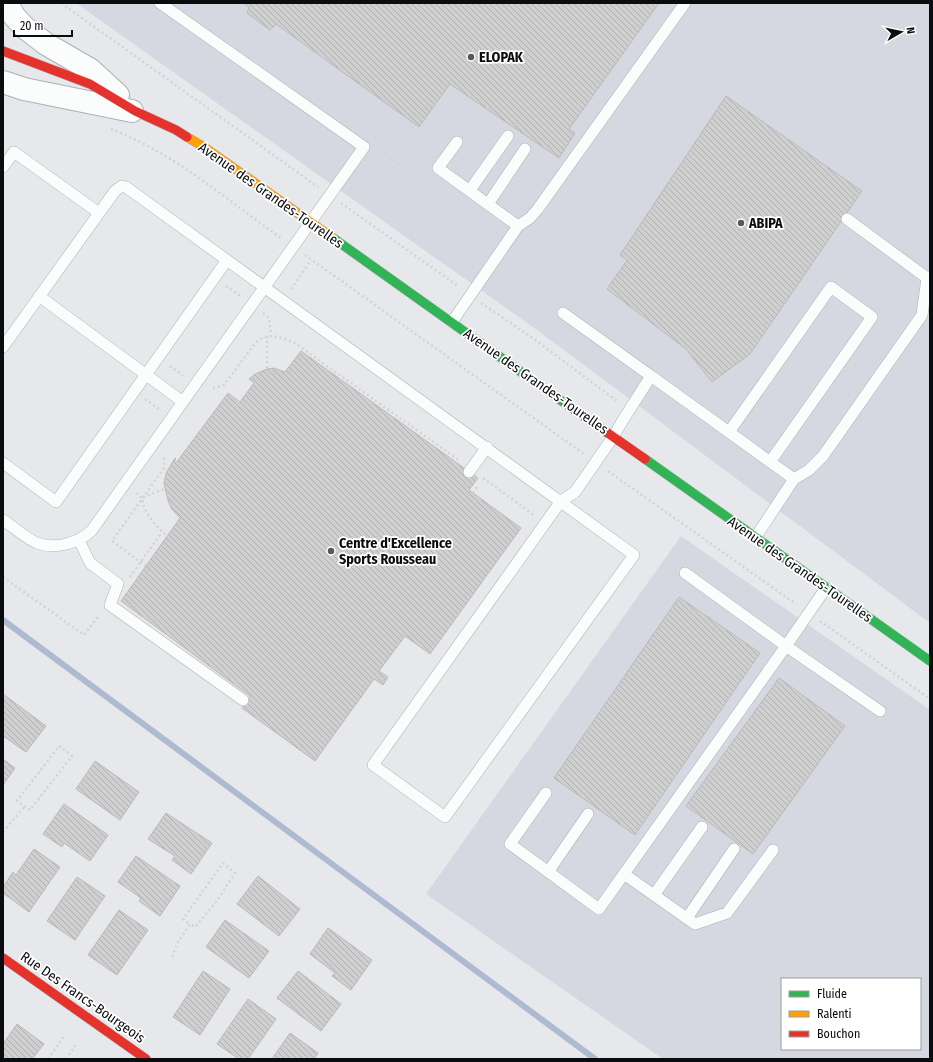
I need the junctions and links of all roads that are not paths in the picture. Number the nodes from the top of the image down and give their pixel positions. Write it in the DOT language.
graph roads {
  1 [pos="7,3"];
  2 [pos="160,3"];
  3 [pos="685,3"];
  4 [pos="3,51"];
  5 [pos="3,82"];
  6 [pos="135,111"];
  7 [pos="508,136"];
  8 [pos="457,142"];
  9 [pos="525,149"];
  10 [pos="3,167"];
  11 [pos="470,190"];
  12 [pos="488,204"];
  13 [pos="99,213"];
  14 [pos="847,220"];
  15 [pos="310,222"];
  16 [pos="518,226"];
  17 [pos="227,260"];
  18 [pos="929,276"];
  19 [pos="264,287"];
  20 [pos="38,296"];
  21 [pos="563,313"];
  22 [pos="452,322"];
  23 [pos="3,347"];
  24 [pos="146,375"];
  25 [pos="651,376"];
  26 [pos="183,402"];
  27 [pos="729,432"];
  28 [pos="613,437"];
  29 [pos="487,447"];
  30 [pos="770,462"];
  31 [pos="3,463"];
  32 [pos="474,473"];
  33 [pos="794,479"];
  34 [pos="561,501"];
  35 [pos="3,520"];
  36 [pos="755,538"];
  37 [pos="79,540"];
  38 [pos="685,573"];
  39 [pos="826,588"];
  40 [pos="786,646"];
  41 [pos="930,661"];
  42 [pos="243,700"];
  43 [pos="880,711"];
  44 [pos="546,793"];
  45 [pos="588,814"];
  46 [pos="702,827"];
  47 [pos="734,849"];
  48 [pos="773,850"];
  49 [pos="548,872"];
  50 [pos="624,874"];
  51 [pos="654,895"];
  52 [pos="686,918"];
  53 [pos="3,958"];
  54 [pos="146,1059"];
  1 -- 6 [label="street, Avenue des Grandes-Tourelles"];
  2 -- 15 [label="lane"];
  3 -- 16 [label="lane"];
  4 -- 6 [label="street, Avenue des Grandes-Tourelles"];
  5 -- 6 [label="street, Avenue des Grandes-Tourelles"];
  6 -- 15 [label="street, Avenue des Grandes-Tourelles"];
  7 -- 11 [label="lane"];
  8 -- 11 [label="lane"];
  9 -- 12 [label="lane"];
  10 -- 13 [label="lane"];
  11 -- 12 [label="lane"];
  12 -- 16 [label="lane"];
  13 -- 17 [label="lane"];
  13 -- 20 [label="lane"];
  14 -- 18 [label="lane"];
  15 -- 19 [label="lane"];
  15 -- 22 [label="street, Avenue des Grandes-Tourelles"];
  16 -- 22 [label="lane"];
  17 -- 19 [label="lane"];
  17 -- 24 [label="lane"];
  18 -- 33 [label="lane"];
  19 -- 26 [label="lane"];
  19 -- 29 [label="lane"];
  20 -- 23 [label="lane"];
  20 -- 24 [label="lane"];
  21 -- 25 [label="lane"];
  22 -- 28 [label="street, Avenue des Grandes-Tourelles"];
  24 -- 26 [label="lane"];
  24 -- 31 [label="lane"];
  25 -- 27 [label="lane"];
  25 -- 28 [label="lane"];
  26 -- 37 [label="lane"];
  27 -- 30 [label="lane"];
  27 -- 30 [label="lane"];
  28 -- 34 [label="lane"];
  28 -- 36 [label="street, Avenue des Grandes-Tourelles"];
  29 -- 32 [label="lane"];
  29 -- 34 [label="lane"];
  30 -- 33 [label="lane"];
  33 -- 36 [label="lane"];
  34 -- 34 [label="lane"];
  35 -- 37 [label="lane"];
  36 -- 39 [label="street, Avenue des Grandes-Tourelles"];
  37 -- 42 [label="lane"];
  38 -- 40 [label="lane"];
  39 -- 40 [label="lane"];
  39 -- 41 [label="street, Avenue des Grandes-Tourelles"];
  40 -- 43 [label="lane"];
  40 -- 50 [label="lane"];
  44 -- 49 [label="lane"];
  45 -- 49 [label="lane"];
  46 -- 51 [label="lane"];
  47 -- 52 [label="lane"];
  48 -- 52 [label="lane"];
  49 -- 50 [label="lane"];
  50 -- 51 [label="lane"];
  51 -- 52 [label="lane"];
  53 -- 54 [label="street, Rue Des Francs-Bourgeois"];
}
